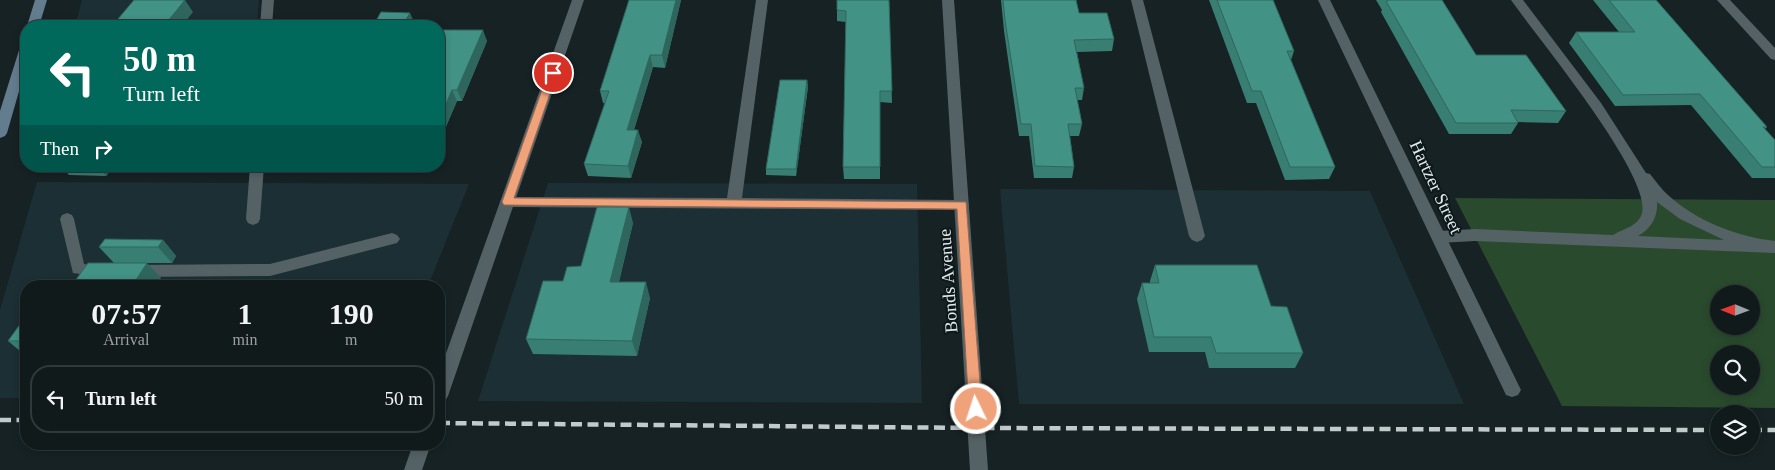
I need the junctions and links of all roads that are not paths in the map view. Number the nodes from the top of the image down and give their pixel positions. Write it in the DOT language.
graph roads {
  1 [pos="41,0"];
  2 [pos="268,0"];
  3 [pos="578,0"];
  4 [pos="762,0"];
  5 [pos="948,0"];
  6 [pos="1137,0"];
  7 [pos="1324,0"];
  8 [pos="1517,0"];
  9 [pos="1723,0"];
  10 [pos="35,20"];
  11 [pos="266,20"];
  12 [pos="1775,56"];
  13 [pos="20,67"];
  14 [pos="0,133"];
  15 [pos="1636,168"];
  16 [pos="257,172"];
  17 [pos="508,202"];
  18 [pos="734,203"];
  19 [pos="962,205"];
  20 [pos="67,219"];
  21 [pos="253,219"];
  22 [pos="1197,236"];
  23 [pos="1439,237"];
  24 [pos="392,238"];
  25 [pos="1613,240"];
  26 [pos="1769,247"];
  27 [pos="445,379"];
  28 [pos="1512,390"];
  29 [pos="420,450"];
  30 [pos="413,470"];
  31 [pos="979,470"];
  1 -- 10 [label="street"];
  2 -- 11 [label="street"];
  3 -- 17 [label="street"];
  4 -- 18 [label="street"];
  5 -- 19 [label="street, Bonds Avenue"];
  6 -- 22 [label="street"];
  7 -- 23 [label="street, Hartzer Street"];
  8 -- 15 [label="street"];
  9 -- 12 [label="street"];
  13 -- 14 [label="street"];
  15 -- 25 [label="street"];
  15 -- 26 [label="street"];
  16 -- 21 [label="street"];
  17 -- 18 [label="street"];
  17 -- 27 [label="street"];
  18 -- 19 [label="street"];
  19 -- 31 [label="street, Bonds Avenue"];
  20 -- 24 [label="street"];
  23 -- 25 [label="street"];
  23 -- 28 [label="street, Hartzer Street"];
  25 -- 26 [label="street"];
  29 -- 30 [label="street"];
}
